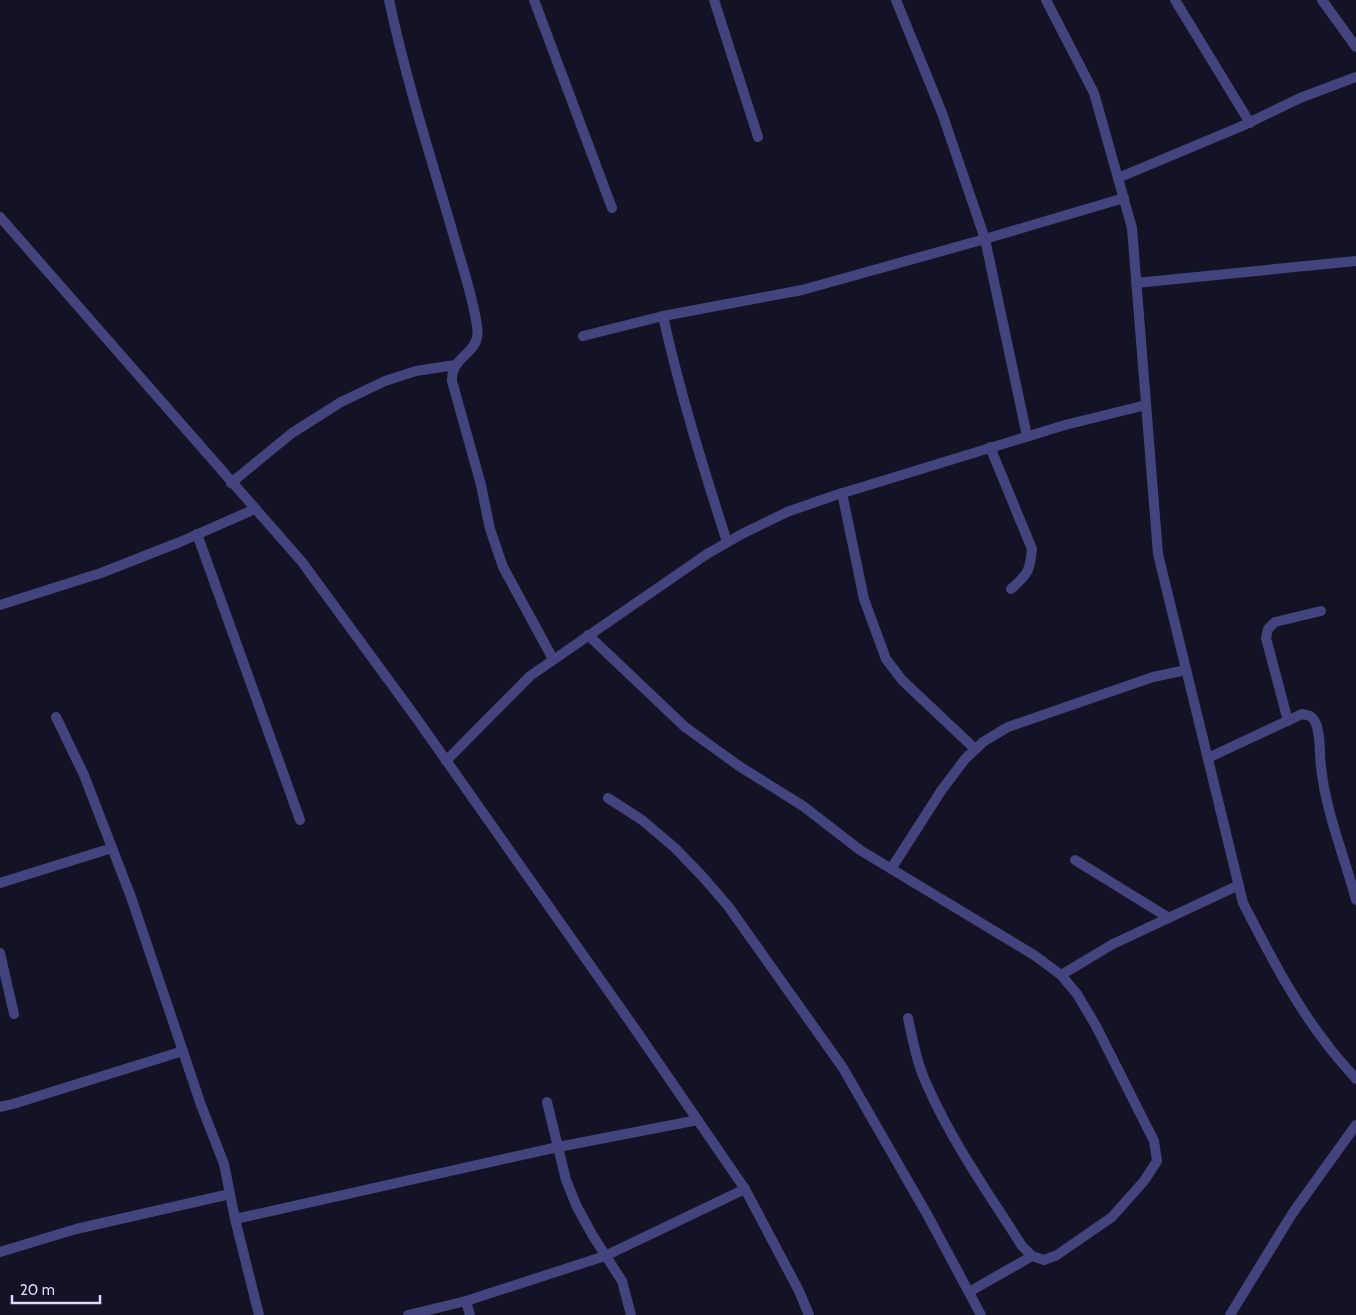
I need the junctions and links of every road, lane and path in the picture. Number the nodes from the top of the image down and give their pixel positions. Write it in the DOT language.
graph roads {
  1 [pos="389,0"];
  2 [pos="534,0"];
  3 [pos="714,0"];
  4 [pos="896,0"];
  5 [pos="1046,0"];
  6 [pos="1175,0"];
  7 [pos="1322,0"];
  8 [pos="1356,47"];
  9 [pos="1356,77"];
  10 [pos="1250,123"];
  11 [pos="758,137"];
  12 [pos="1118,178"];
  13 [pos="1124,198"];
  14 [pos="612,208"];
  15 [pos="0,217"];
  16 [pos="985,239"];
  17 [pos="1356,261"];
  18 [pos="1136,283"];
  19 [pos="663,316"];
  20 [pos="583,336"];
  21 [pos="454,365"];
  22 [pos="1146,405"];
  23 [pos="1027,436"];
  24 [pos="990,447"];
  25 [pos="231,483"];
  26 [pos="842,493"];
  27 [pos="255,509"];
  28 [pos="198,534"];
  29 [pos="727,542"];
  30 [pos="1011,589"];
  31 [pos="0,605"];
  32 [pos="1320,611"];
  33 [pos="588,635"];
  34 [pos="554,659"];
  35 [pos="1186,670"];
  36 [pos="56,718"];
  37 [pos="1288,721"];
  38 [pos="975,749"];
  39 [pos="1208,758"];
  40 [pos="446,761"];
  41 [pos="608,798"];
  42 [pos="300,820"];
  43 [pos="112,848"];
  44 [pos="1075,860"];
  45 [pos="891,868"];
  46 [pos="0,883"];
  47 [pos="1239,886"];
  48 [pos="1356,900"];
  49 [pos="1169,918"];
  50 [pos="0,953"];
  51 [pos="1061,975"];
  52 [pos="14,1014"];
  53 [pos="908,1018"];
  54 [pos="183,1051"];
  55 [pos="1356,1079"];
  56 [pos="547,1102"];
  57 [pos="0,1106"];
  58 [pos="698,1120"];
  59 [pos="1356,1125"];
  60 [pos="558,1147"];
  61 [pos="745,1189"];
  62 [pos="230,1194"];
  63 [pos="235,1219"];
  64 [pos="0,1252"];
  65 [pos="605,1256"];
  66 [pos="1032,1256"];
  67 [pos="969,1292"];
  68 [pos="466,1301"];
  69 [pos="259,1315"];
  70 [pos="408,1315"];
  71 [pos="470,1315"];
  72 [pos="631,1315"];
  73 [pos="809,1315"];
  74 [pos="981,1315"];
  75 [pos="1230,1315"];
  1 -- 21 [label="street"];
  2 -- 14 [label="street"];
  3 -- 11 [label="street"];
  4 -- 16 [label="street"];
  5 -- 12 [label="street"];
  6 -- 10 [label="street"];
  7 -- 8 [label="street"];
  9 -- 10 [label="street"];
  10 -- 12 [label="street"];
  12 -- 13 [label="street"];
  13 -- 16 [label="street"];
  13 -- 18 [label="street"];
  15 -- 25 [label="street"];
  16 -- 19 [label="street"];
  16 -- 23 [label="street"];
  17 -- 18 [label="street"];
  18 -- 22 [label="street"];
  19 -- 20 [label="street"];
  19 -- 29 [label="street"];
  21 -- 25 [label="street"];
  21 -- 34 [label="street"];
  22 -- 23 [label="street"];
  22 -- 35 [label="street"];
  23 -- 24 [label="street"];
  24 -- 26 [label="street"];
  24 -- 30 [label="street"];
  25 -- 27 [label="street"];
  26 -- 29 [label="street"];
  26 -- 38 [label="street"];
  27 -- 28 [label="street"];
  27 -- 40 [label="street"];
  28 -- 31 [label="street"];
  28 -- 42 [label="street"];
  29 -- 33 [label="street"];
  32 -- 37 [label="street"];
  33 -- 34 [label="street"];
  33 -- 45 [label="street"];
  34 -- 40 [label="street"];
  35 -- 38 [label="street"];
  35 -- 39 [label="street"];
  36 -- 43 [label="street"];
  37 -- 39 [label="street"];
  37 -- 48 [label="street"];
  38 -- 45 [label="street"];
  39 -- 47 [label="street"];
  40 -- 58 [label="street"];
  41 -- 67 [label="street"];
  43 -- 46 [label="street"];
  43 -- 54 [label="street"];
  44 -- 49 [label="street"];
  45 -- 51 [label="street"];
  47 -- 49 [label="street"];
  47 -- 55 [label="street"];
  49 -- 51 [label="street"];
  50 -- 52 [label="street"];
  51 -- 66 [label="street"];
  53 -- 66 [label="street"];
  54 -- 57 [label="street"];
  54 -- 62 [label="street"];
  56 -- 60 [label="street"];
  58 -- 60 [label="street"];
  58 -- 61 [label="street"];
  59 -- 75 [label="street"];
  60 -- 63 [label="street"];
  60 -- 65 [label="street"];
  61 -- 65 [label="street"];
  61 -- 73 [label="street"];
  62 -- 63 [label="street"];
  62 -- 64 [label="street"];
  63 -- 69 [label="street"];
  65 -- 68 [label="street"];
  65 -- 72 [label="street"];
  66 -- 67 [label="street"];
  67 -- 74 [label="street"];
  68 -- 70 [label="street"];
  68 -- 71 [label="street"];
}
